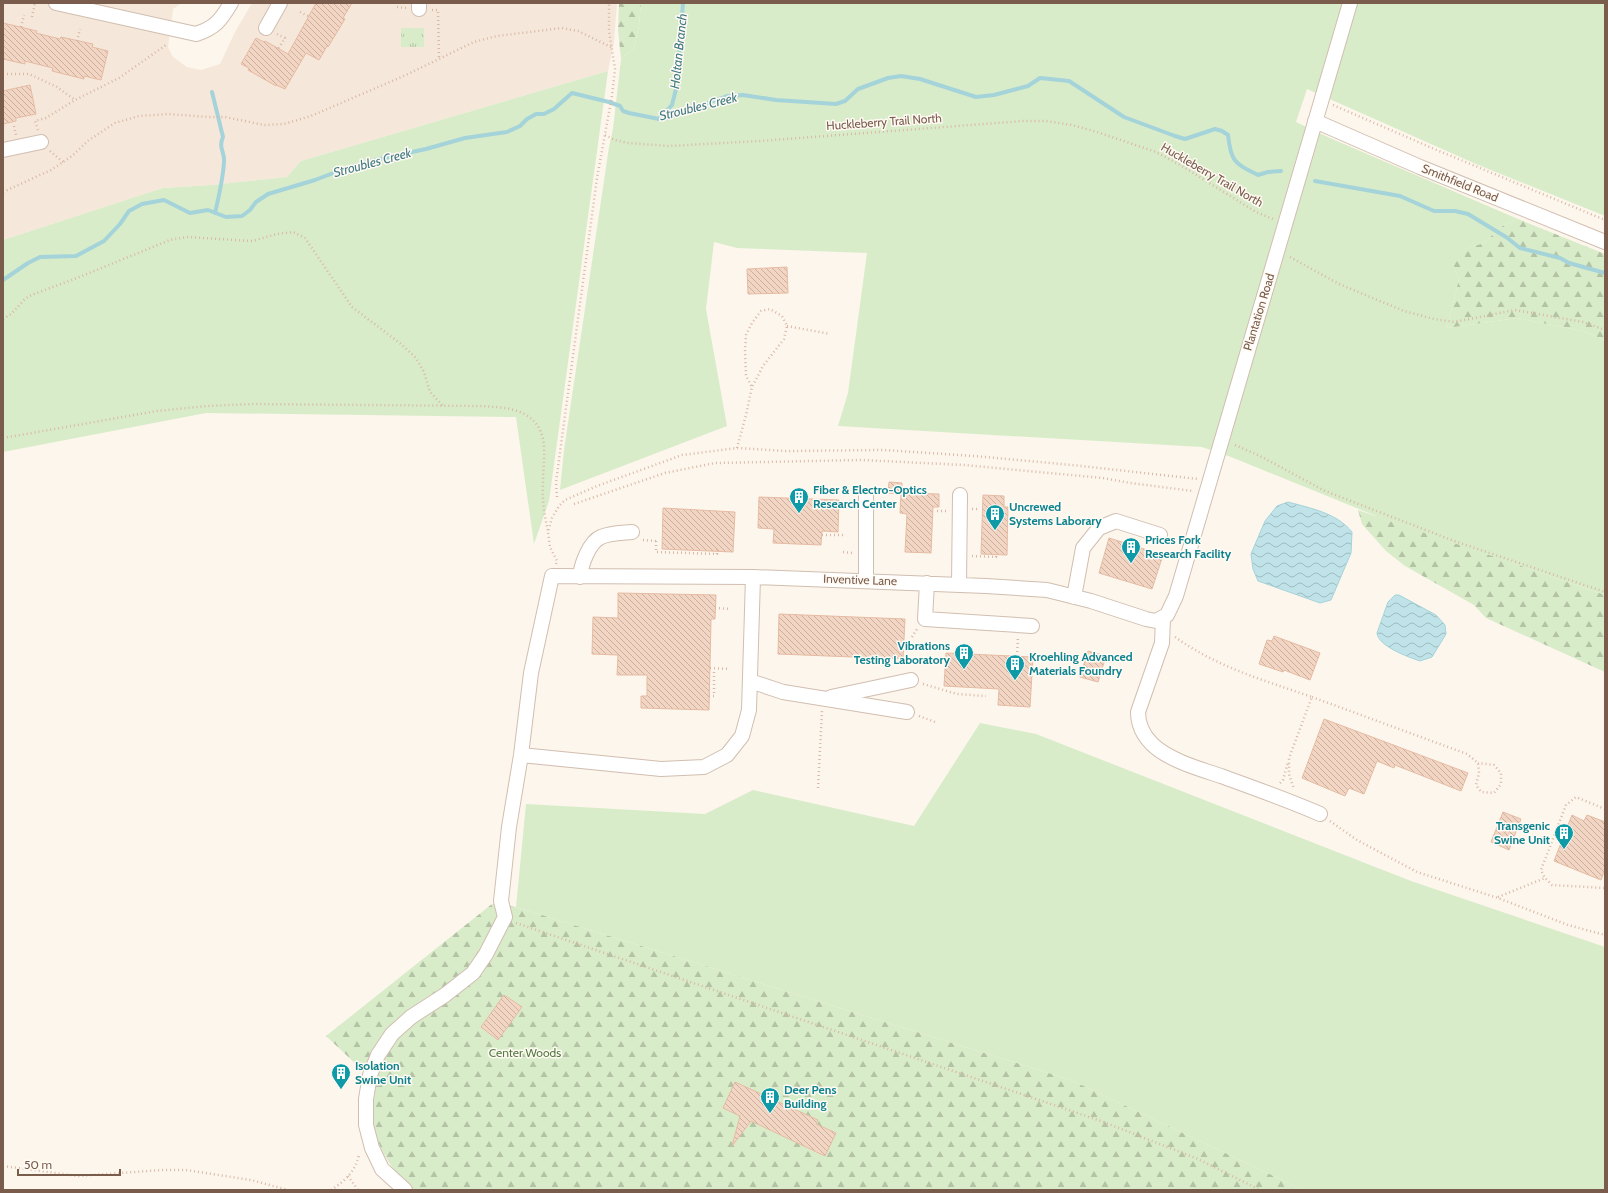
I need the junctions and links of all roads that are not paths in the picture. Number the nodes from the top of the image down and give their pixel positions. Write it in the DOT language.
graph roads {
  1 [pos="56,3"];
  2 [pos="231,3"];
  3 [pos="280,3"];
  4 [pos="1350,3"];
  5 [pos="266,28"];
  6 [pos="1315,121"];
  7 [pos="41,142"];
  8 [pos="3,150"];
  9 [pos="1605,242"];
  10 [pos="866,495"];
  11 [pos="960,495"];
  12 [pos="1160,535"];
  13 [pos="637,536"];
  14 [pos="580,577"];
  15 [pos="753,577"];
  16 [pos="866,580"];
  17 [pos="927,583"];
  18 [pos="959,584"];
  19 [pos="1074,597"];
  20 [pos="1163,619"];
  21 [pos="1032,626"];
  22 [pos="911,680"];
  23 [pos="750,681"];
  24 [pos="823,698"];
  25 [pos="907,712"];
  26 [pos="522,755"];
  27 [pos="1320,814"];
  28 [pos="405,1190"];
  1 -- 2 [label="street"];
  3 -- 5 [label="street"];
  4 -- 6 [label="street, Plantation Road"];
  6 -- 9 [label="street, Smithfield Road"];
  6 -- 20 [label="street, Plantation Road"];
  7 -- 8 [label="street"];
  10 -- 16 [label="street"];
  11 -- 18 [label="street"];
  12 -- 19 [label="street"];
  13 -- 14 [label="street"];
  14 -- 15 [label="street, Inventive Lane"];
  14 -- 26 [label="street, Inventive Lane"];
  15 -- 16 [label="street, Inventive Lane"];
  15 -- 23 [label="street"];
  16 -- 17 [label="street, Inventive Lane"];
  17 -- 18 [label="street, Inventive Lane"];
  17 -- 21 [label="street"];
  18 -- 19 [label="street, Inventive Lane"];
  19 -- 20 [label="street, Inventive Lane"];
  20 -- 27 [label="street"];
  22 -- 24 [label="street"];
  23 -- 24 [label="street"];
  23 -- 26 [label="street"];
  24 -- 25 [label="street"];
  26 -- 28 [label="street"];
}
